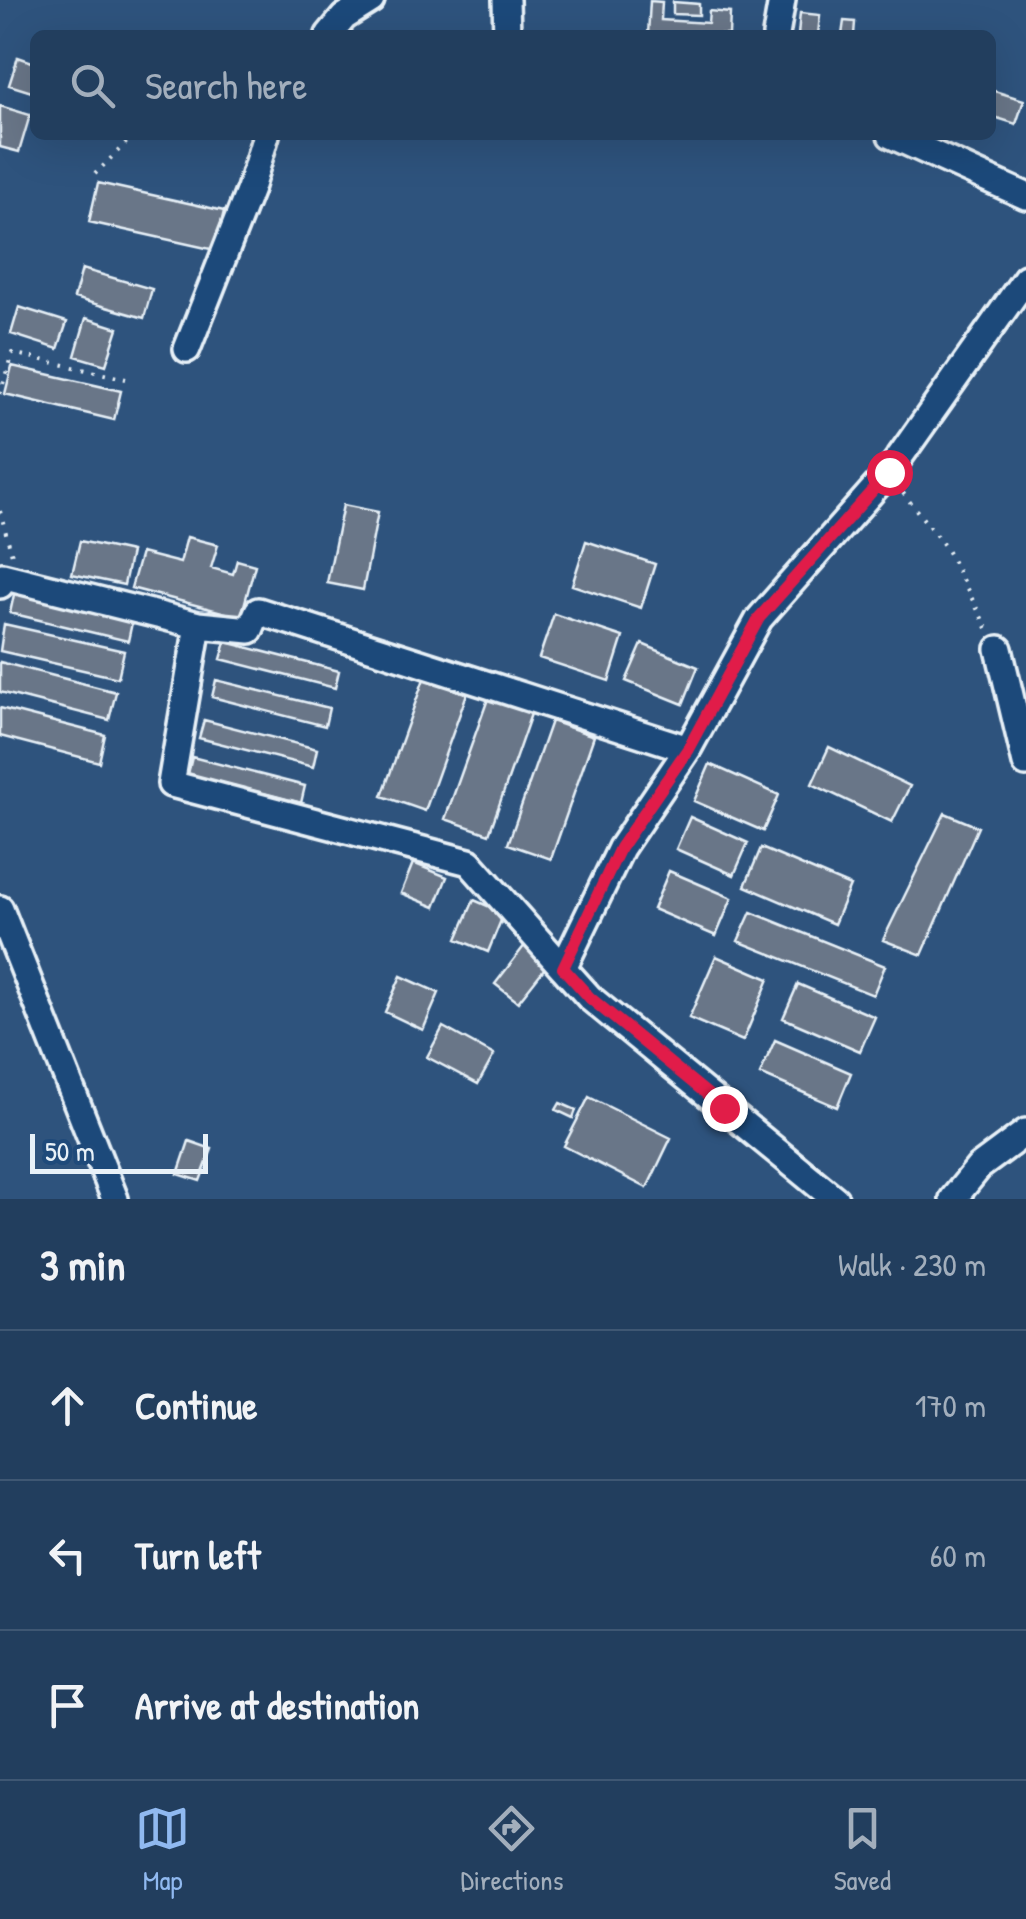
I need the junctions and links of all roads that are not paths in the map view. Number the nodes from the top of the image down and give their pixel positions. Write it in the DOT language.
graph roads {
  1 [pos="372,0"];
  2 [pos="506,0"];
  3 [pos="782,0"];
  4 [pos="333,30"];
  5 [pos="507,30"];
  6 [pos="777,30"];
  7 [pos="265,140"];
  8 [pos="903,140"];
  9 [pos="1026,196"];
  10 [pos="1026,278"];
  11 [pos="187,349"];
  12 [pos="9,583"];
  13 [pos="198,625"];
  14 [pos="999,649"];
  15 [pos="688,749"];
  16 [pos="1026,763"];
  17 [pos="0,910"];
  18 [pos="563,968"];
  19 [pos="1026,1132"];
  20 [pos="115,1199"];
  21 [pos="835,1199"];
  22 [pos="953,1199"];
  1 -- 4 [label="street"];
  2 -- 5 [label="street"];
  3 -- 6 [label="street"];
  7 -- 11 [label="street"];
  8 -- 9 [label="street"];
  10 -- 15 [label="street"];
  12 -- 13 [label="street"];
  13 -- 15 [label="street"];
  13 -- 18 [label="street"];
  14 -- 16 [label="street"];
  15 -- 18 [label="street"];
  17 -- 20 [label="street"];
  18 -- 21 [label="street"];
  19 -- 22 [label="street"];
}
